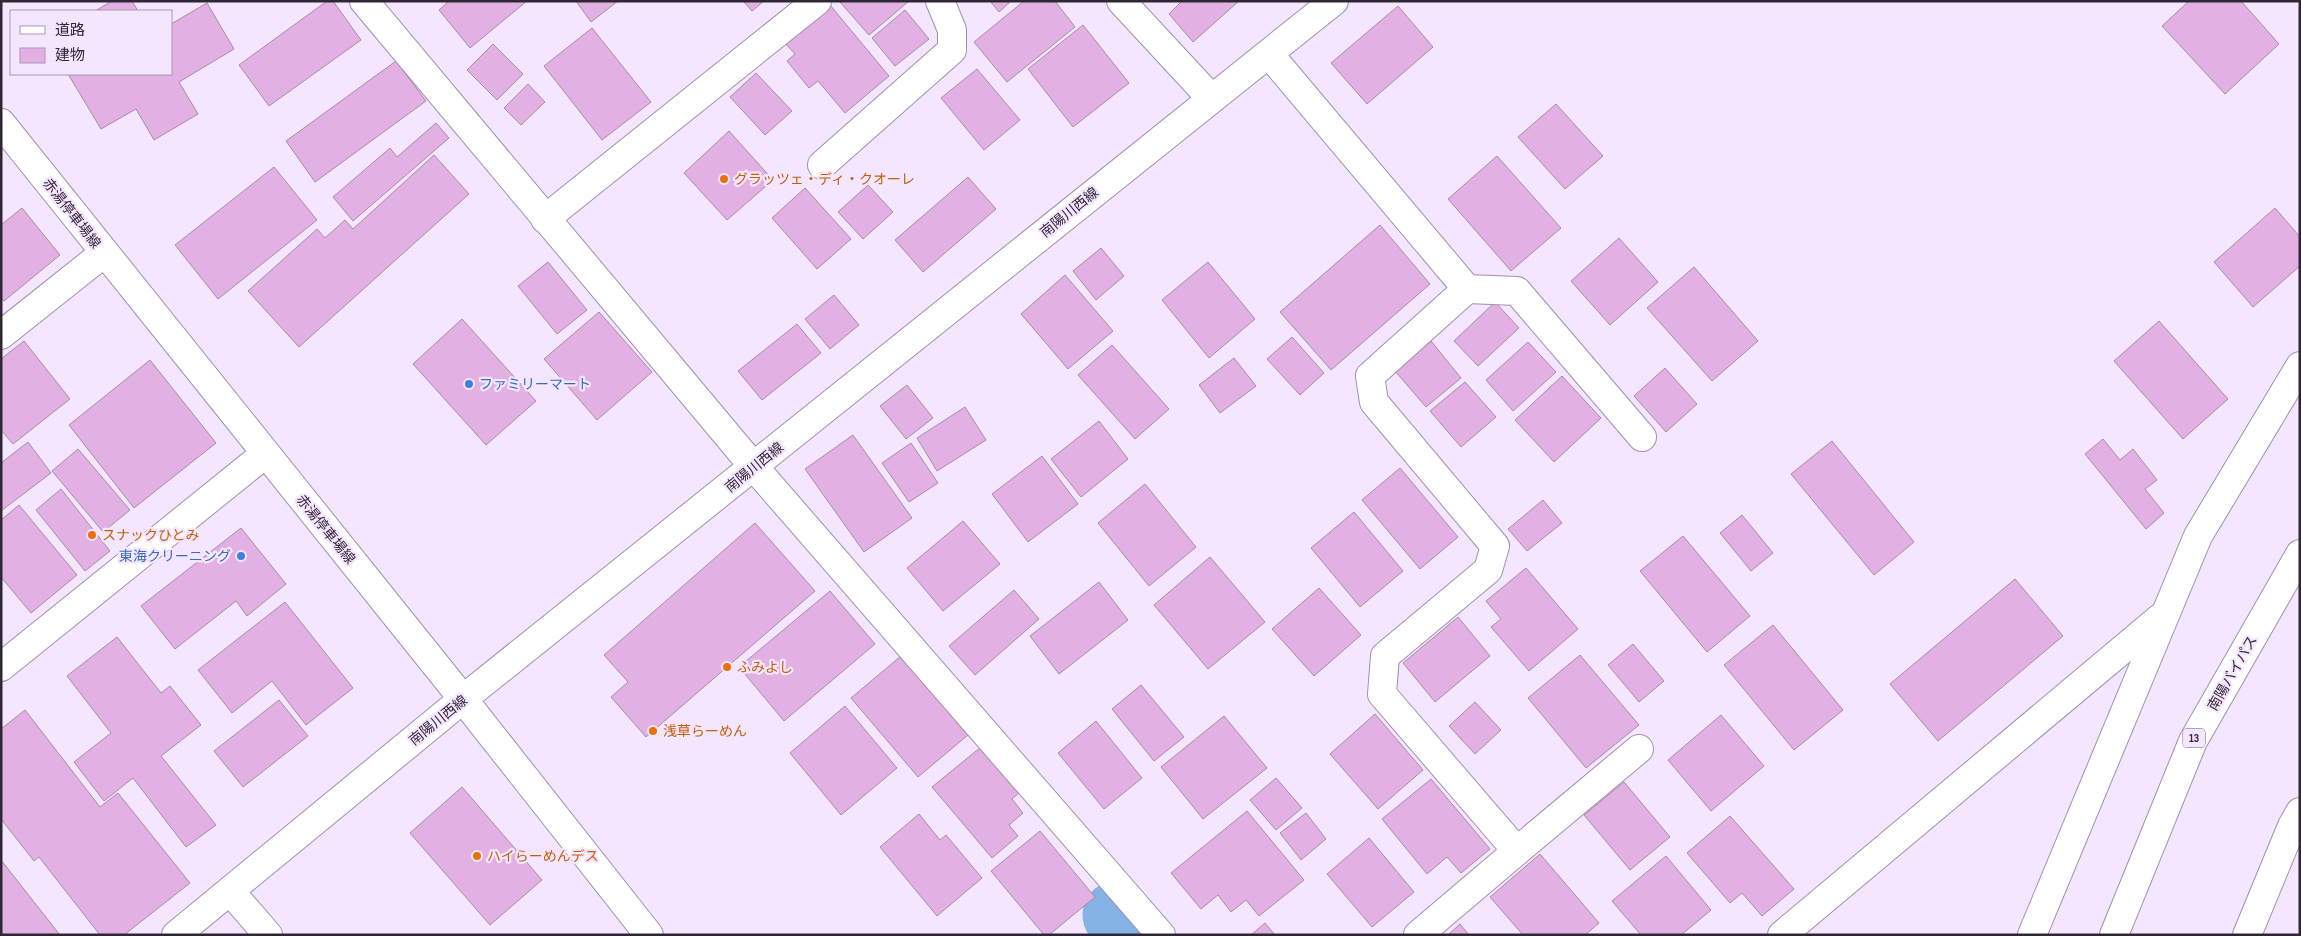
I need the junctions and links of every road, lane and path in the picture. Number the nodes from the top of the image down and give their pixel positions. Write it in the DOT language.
graph roads {
  1 [pos="364,1"];
  2 [pos="816,1"];
  3 [pos="940,1"];
  4 [pos="1121,1"];
  5 [pos="1334,1"];
  6 [pos="1268,54"];
  7 [pos="1211,98"];
  8 [pos="1,123"];
  9 [pos="822,165"];
  10 [pos="546,219"];
  11 [pos="104,253"];
  12 [pos="1467,289"];
  13 [pos="1,335"];
  14 [pos="2300,366"];
  15 [pos="1642,437"];
  16 [pos="265,454"];
  17 [pos="754,466"];
  18 [pos="2300,554"];
  19 [pos="2163,616"];
  20 [pos="1,667"];
  21 [pos="463,699"];
  22 [pos="1640,749"];
  23 [pos="2300,812"];
  24 [pos="1517,851"];
  25 [pos="230,891"];
  26 [pos="176,935"];
  27 [pos="268,935"];
  28 [pos="649,935"];
  29 [pos="1161,935"];
  30 [pos="1418,935"];
  31 [pos="1782,935"];
  32 [pos="2032,935"];
  33 [pos="2114,935"];
  34 [pos="2247,935"];
  1 -- 10 [label="main road"];
  2 -- 10 [label="main road"];
  3 -- 9 [label="main road"];
  4 -- 7 [label="main road"];
  5 -- 6 [label="main road, 南陽川西線"];
  6 -- 7 [label="main road, 南陽川西線"];
  6 -- 12 [label="main road"];
  7 -- 17 [label="main road, 南陽川西線"];
  8 -- 11 [label="main road, 赤湯停車場線"];
  10 -- 17 [label="main road"];
  11 -- 13 [label="main road"];
  11 -- 16 [label="main road, 赤湯停車場線"];
  12 -- 15 [label="main road"];
  12 -- 24 [label="main road"];
  14 -- 19 [label="main road"];
  16 -- 20 [label="main road"];
  16 -- 21 [label="main road, 赤湯停車場線"];
  17 -- 21 [label="main road, 南陽川西線"];
  17 -- 29 [label="main road"];
  18 -- 33 [label="main road, 南陽バイパス / 13"];
  19 -- 31 [label="main road"];
  19 -- 32 [label="main road"];
  21 -- 25 [label="main road, 南陽川西線"];
  21 -- 28 [label="main road, 赤湯停車場線"];
  22 -- 24 [label="main road"];
  23 -- 34 [label="main road"];
  24 -- 30 [label="main road"];
  25 -- 26 [label="main road, 南陽川西線"];
  25 -- 27 [label="main road"];
}
